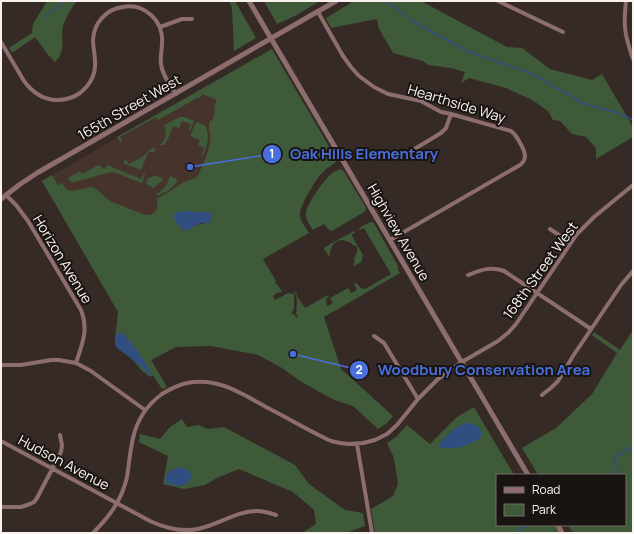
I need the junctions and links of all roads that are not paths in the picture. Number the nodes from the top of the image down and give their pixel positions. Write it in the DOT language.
graph roads {
  1 [pos="249,1"];
  2 [pos="336,1"];
  3 [pos="498,1"];
  4 [pos="626,1"];
  5 [pos="318,12"];
  6 [pos="192,19"];
  7 [pos="160,27"];
  8 [pos="563,32"];
  9 [pos="272,38"];
  10 [pos="1,42"];
  11 [pos="633,59"];
  12 [pos="176,94"];
  13 [pos="451,114"];
  14 [pos="408,153"];
  15 [pos="633,185"];
  16 [pos="6,195"];
  17 [pos="1,199"];
  18 [pos="550,229"];
  19 [pos="390,240"];
  20 [pos="571,243"];
  21 [pos="633,271"];
  22 [pos="468,275"];
  23 [pos="537,293"];
  24 [pos="591,329"];
  25 [pos="374,336"];
  26 [pos="462,362"];
  27 [pos="76,363"];
  28 [pos="1,365"];
  29 [pos="542,395"];
  30 [pos="418,399"];
  31 [pos="145,410"];
  32 [pos="60,435"];
  33 [pos="1,441"];
  34 [pos="357,444"];
  35 [pos="52,468"];
  36 [pos="527,474"];
  37 [pos="118,504"];
  38 [pos="1,507"];
  39 [pos="276,515"];
  40 [pos="93,533"];
  41 [pos="372,533"];
  1 -- 9 [label="street, Highview Avenue"];
  2 -- 5 [label="street, 165th Street West"];
  3 -- 8 [label="street"];
  4 -- 11 [label="street"];
  5 -- 9 [label="street, 165th Street West"];
  5 -- 13 [label="street, Hearthside Way"];
  6 -- 7 [label="street"];
  7 -- 10 [label="street"];
  7 -- 12 [label="street"];
  9 -- 12 [label="street, 165th Street West"];
  9 -- 19 [label="street, Highview Avenue"];
  12 -- 16 [label="street, 165th Street West"];
  13 -- 14 [label="street"];
  13 -- 19 [label="street, Hearthside Way"];
  15 -- 20 [label="street, 168th Street West"];
  16 -- 17 [label="street, 165th Street West"];
  16 -- 27 [label="street, Horizon Avenue"];
  18 -- 20 [label="street"];
  19 -- 26 [label="street, Highview Avenue"];
  20 -- 23 [label="street, 168th Street West"];
  21 -- 24 [label="street"];
  22 -- 23 [label="street"];
  23 -- 24 [label="street"];
  23 -- 26 [label="street, 168th Street West"];
  24 -- 29 [label="street"];
  25 -- 30 [label="street"];
  26 -- 30 [label="street, 168th Street West"];
  26 -- 36 [label="street, Highview Avenue"];
  27 -- 28 [label="street"];
  27 -- 31 [label="street"];
  30 -- 34 [label="street, 168th Street West"];
  31 -- 34 [label="street, 168th Street West"];
  31 -- 37 [label="street, 168th Street West"];
  32 -- 35 [label="street"];
  33 -- 35 [label="street, Hudson Avenue"];
  34 -- 41 [label="street"];
  35 -- 37 [label="street, Hudson Avenue"];
  35 -- 38 [label="street"];
  37 -- 39 [label="street, Hudson Avenue"];
  37 -- 40 [label="street, 168th Street West"];
}
